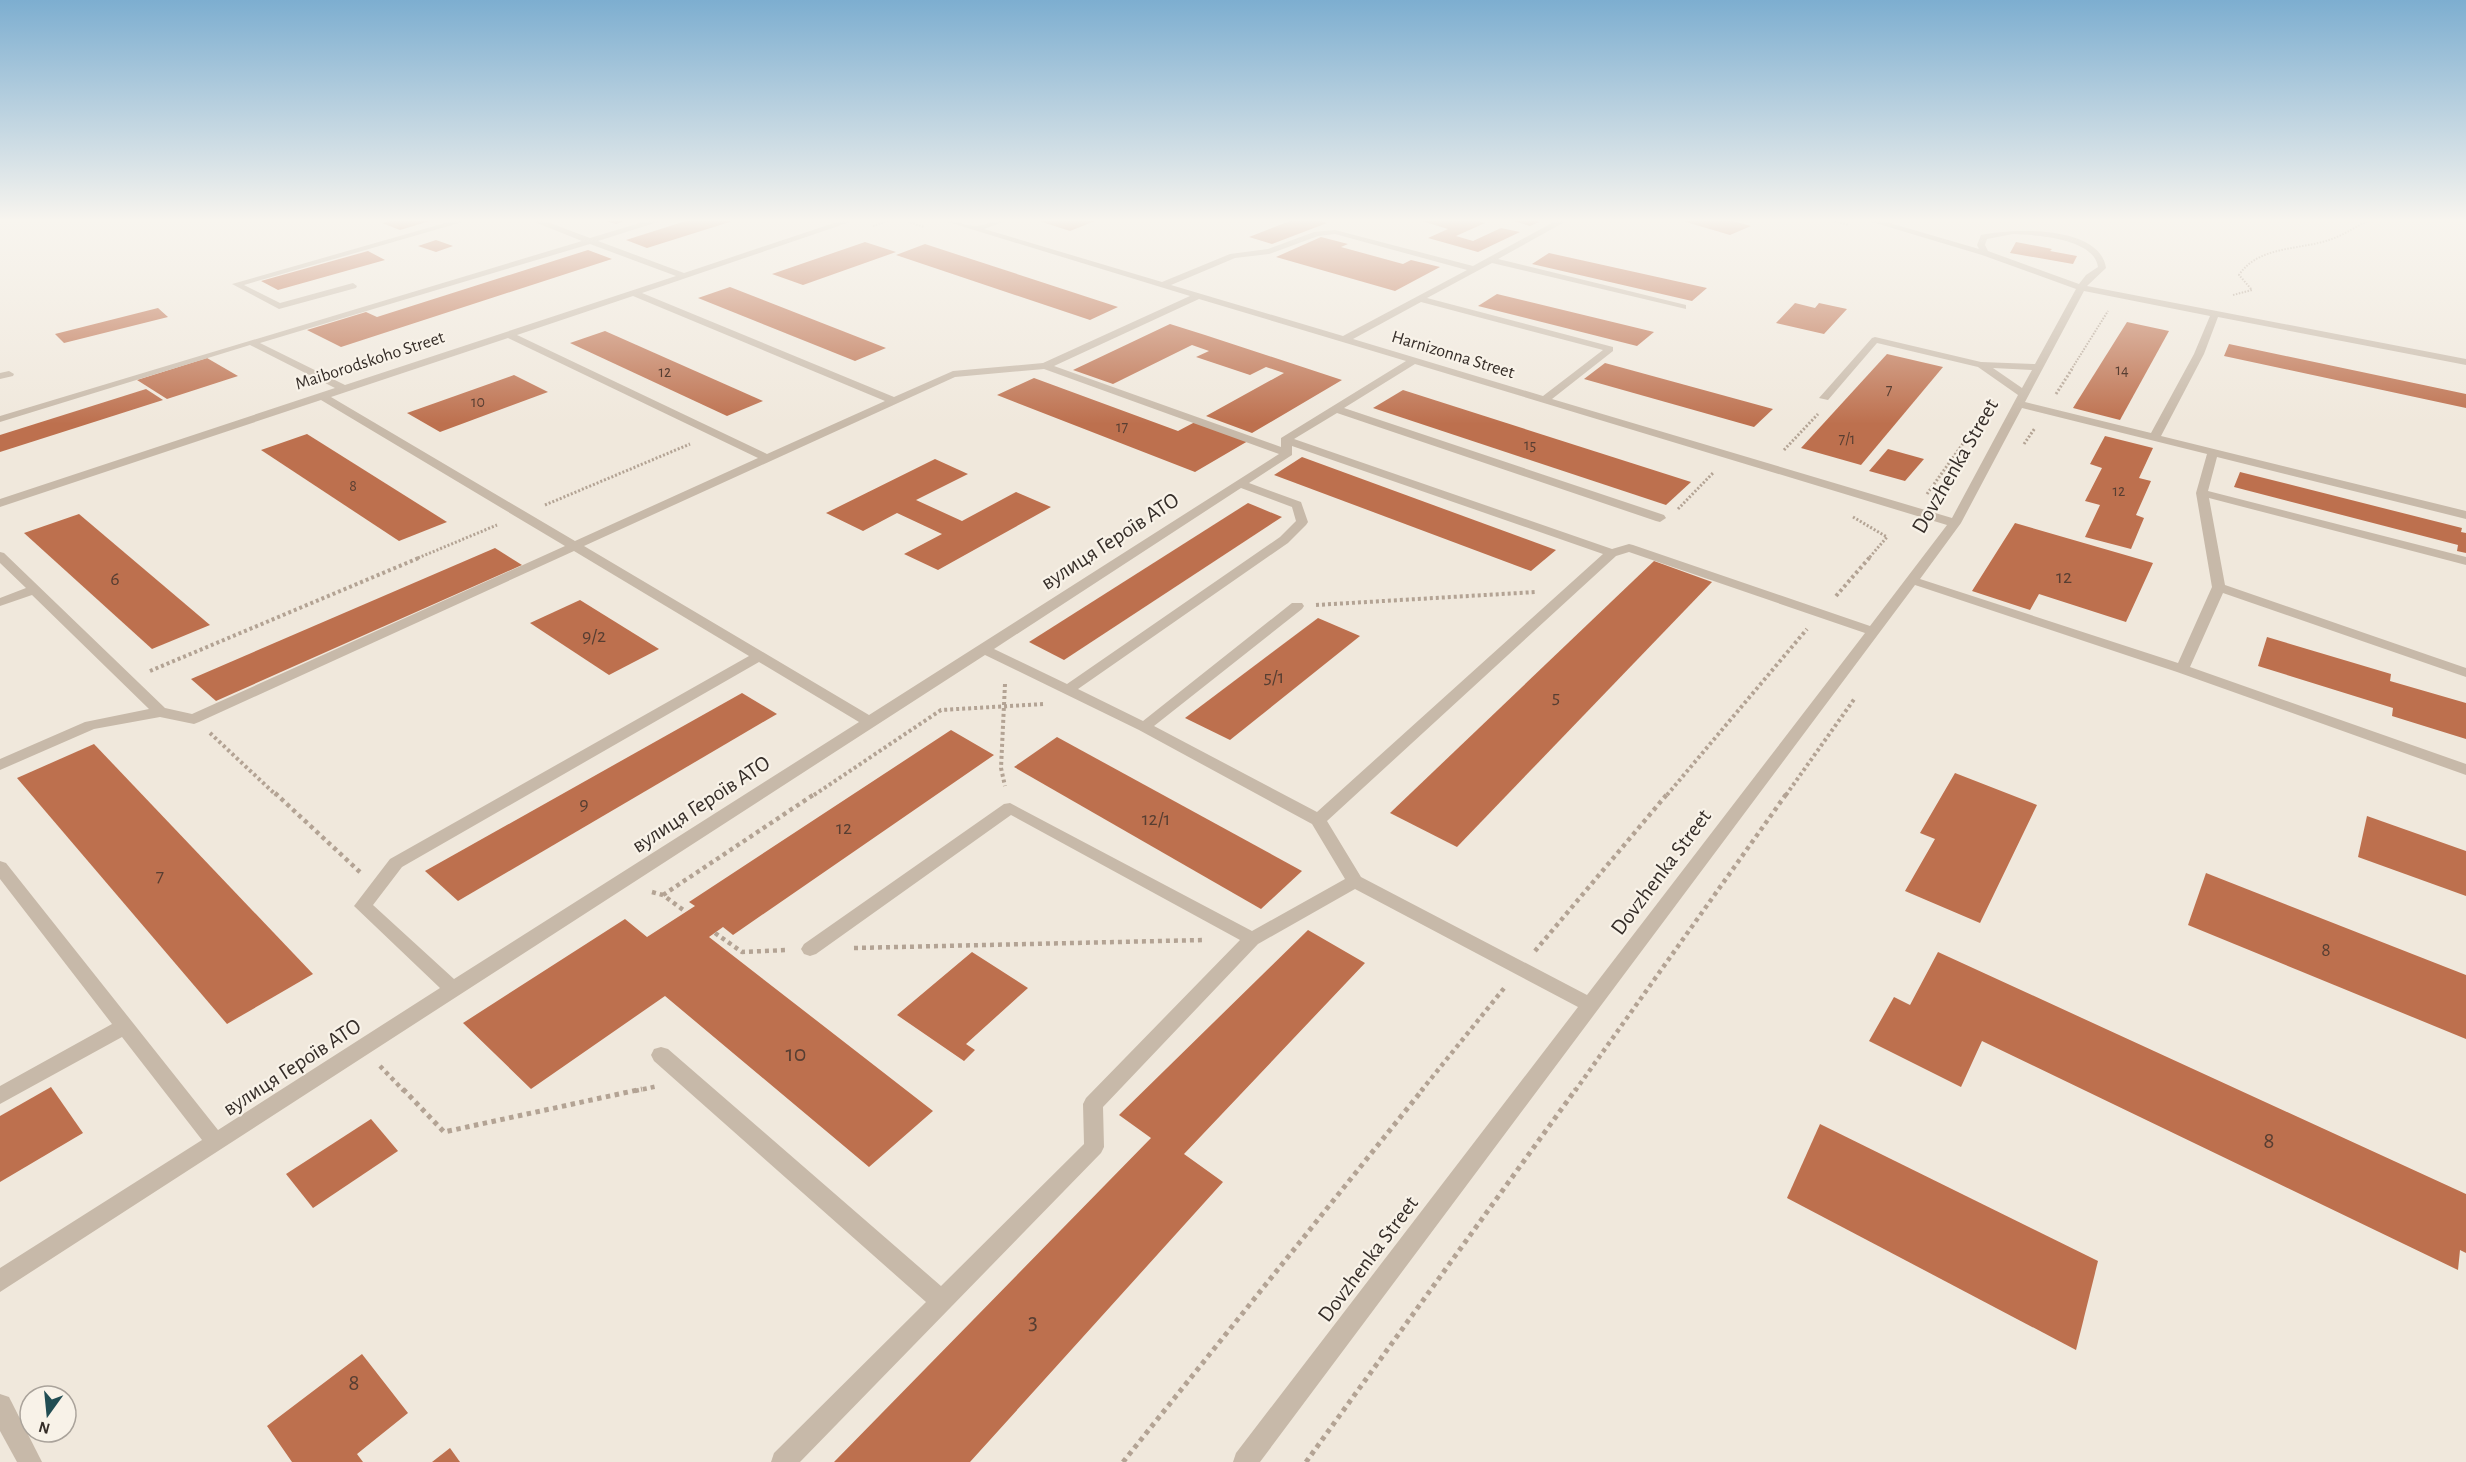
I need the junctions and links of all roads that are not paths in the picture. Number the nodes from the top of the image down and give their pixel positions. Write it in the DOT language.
graph roads {
  1 [pos="239,287"];
  2 [pos="350,287"];
  3 [pos="407,287"];
  4 [pos="651,287"];
  5 [pos="1169,287"];
  6 [pos="1442,287"];
  7 [pos="1602,287"];
  8 [pos="2081,288"];
  9 [pos="634,293"];
  10 [pos="1198,296"];
  11 [pos="1420,299"];
  12 [pos="1683,307"];
  13 [pos="2215,314"];
  14 [pos="275,321"];
  15 [pos="508,334"];
  16 [pos="1344,340"];
  17 [pos="251,342"];
  18 [pos="2402,349"];
  19 [pos="2466,354"];
  20 [pos="1413,361"];
  21 [pos="2466,362"];
  22 [pos="1981,365"];
  23 [pos="1045,366"];
  24 [pos="2038,367"];
  25 [pos="345,388"];
  26 [pos="322,396"];
  27 [pos="1824,398"];
  28 [pos="2021,399"];
  29 [pos="1544,400"];
  30 [pos="894,401"];
  31 [pos="1336,409"];
  32 [pos="0,419"];
  33 [pos="2155,436"];
  34 [pos="1286,446"];
  35 [pos="2212,452"];
  36 [pos="768,459"];
  37 [pos="1241,484"];
  38 [pos="2202,493"];
  39 [pos="0,503"];
  40 [pos="2466,514"];
  41 [pos="1660,518"];
  42 [pos="1955,523"];
  43 [pos="575,547"];
  44 [pos="1612,553"];
  45 [pos="0,556"];
  46 [pos="2466,561"];
  47 [pos="1911,580"];
  48 [pos="2219,587"];
  49 [pos="34,590"];
  50 [pos="0,602"];
  51 [pos="1297,606"];
  52 [pos="1873,631"];
  53 [pos="984,649"];
  54 [pos="760,656"];
  55 [pos="2182,669"];
  56 [pos="2466,673"];
  57 [pos="1068,690"];
  58 [pos="160,712"];
  59 [pos="870,722"];
  60 [pos="1144,728"];
  61 [pos="0,765"];
  62 [pos="2466,770"];
  63 [pos="1318,820"];
  64 [pos="0,867"];
  65 [pos="1355,881"];
  66 [pos="1252,939"];
  67 [pos="810,949"];
  68 [pos="454,990"];
  69 [pos="1590,1005"];
  70 [pos="124,1026"];
  71 [pos="661,1055"];
  72 [pos="0,1095"];
  73 [pos="216,1143"];
  74 [pos="0,1281"];
  75 [pos="942,1301"];
  76 [pos="0,1407"];
  77 [pos="30,1462"];
  78 [pos="783,1462"];
  79 [pos="1245,1462"];
  1 -- 14 [label="street"];
  2 -- 14 [label="street"];
  3 -- 14 [label="street"];
  4 -- 9 [label="street, Maiborodskoho Street"];
  5 -- 10 [label="street, Harnizonna Street"];
  6 -- 11 [label="street"];
  7 -- 12 [label="street"];
  8 -- 13 [label="street"];
  8 -- 24 [label="street, Dovzhenka Street"];
  9 -- 15 [label="street, Maiborodskoho Street"];
  9 -- 30 [label="street"];
  10 -- 16 [label="street, Harnizonna Street"];
  10 -- 23 [label="street"];
  11 -- 16 [label="street"];
  11 -- 29 [label="street"];
  13 -- 18 [label="street"];
  13 -- 33 [label="street"];
  14 -- 17 [label="street"];
  15 -- 25 [label="street, Maiborodskoho Street"];
  15 -- 36 [label="street"];
  16 -- 20 [label="street, Harnizonna Street"];
  17 -- 25 [label="street"];
  17 -- 32 [label="street"];
  18 -- 19 [label="street"];
  18 -- 21 [label="street"];
  20 -- 29 [label="street, Harnizonna Street"];
  20 -- 31 [label="street, вулиця Героїв АТО"];
  22 -- 24 [label="street"];
  22 -- 27 [label="street"];
  22 -- 28 [label="street"];
  23 -- 30 [label="street"];
  23 -- 34 [label="street"];
  24 -- 28 [label="street, Dovzhenka Street"];
  25 -- 26 [label="street, Maiborodskoho Street"];
  26 -- 39 [label="street, Maiborodskoho Street"];
  26 -- 43 [label="street"];
  28 -- 33 [label="street"];
  28 -- 42 [label="street, Dovzhenka Street"];
  29 -- 42 [label="street, Harnizonna Street"];
  30 -- 36 [label="street"];
  31 -- 34 [label="street, вулиця Героїв АТО"];
  31 -- 41 [label="street"];
  33 -- 35 [label="street"];
  34 -- 37 [label="street, вулиця Героїв АТО"];
  34 -- 44 [label="street"];
  35 -- 38 [label="street"];
  35 -- 40 [label="street"];
  36 -- 43 [label="street"];
  37 -- 53 [label="street, вулиця Героїв АТО"];
  37 -- 57 [label="street"];
  38 -- 46 [label="street"];
  38 -- 48 [label="street"];
  42 -- 47 [label="street, Dovzhenka Street"];
  43 -- 54 [label="street"];
  43 -- 58 [label="street"];
  44 -- 52 [label="street"];
  44 -- 63 [label="street"];
  45 -- 49 [label="street"];
  47 -- 52 [label="street, Dovzhenka Street"];
  47 -- 55 [label="street"];
  48 -- 55 [label="street"];
  48 -- 56 [label="street"];
  49 -- 50 [label="street"];
  49 -- 58 [label="street"];
  51 -- 60 [label="street"];
  52 -- 69 [label="street, Dovzhenka Street"];
  53 -- 57 [label="street"];
  53 -- 59 [label="street, вулиця Героїв АТО"];
  54 -- 59 [label="street"];
  54 -- 68 [label="street"];
  55 -- 62 [label="street"];
  57 -- 60 [label="street"];
  58 -- 61 [label="street"];
  59 -- 68 [label="street, вулиця Героїв АТО"];
  60 -- 63 [label="street"];
  63 -- 65 [label="street"];
  64 -- 70 [label="street"];
  65 -- 66 [label="street"];
  65 -- 69 [label="street"];
  66 -- 67 [label="street"];
  66 -- 75 [label="street"];
  68 -- 73 [label="street, вулиця Героїв АТО"];
  69 -- 79 [label="street, Dovzhenka Street"];
  70 -- 72 [label="street"];
  70 -- 73 [label="street"];
  71 -- 75 [label="street"];
  73 -- 74 [label="street, вулиця Героїв АТО"];
  75 -- 78 [label="street"];
  76 -- 77 [label="street"];
}
